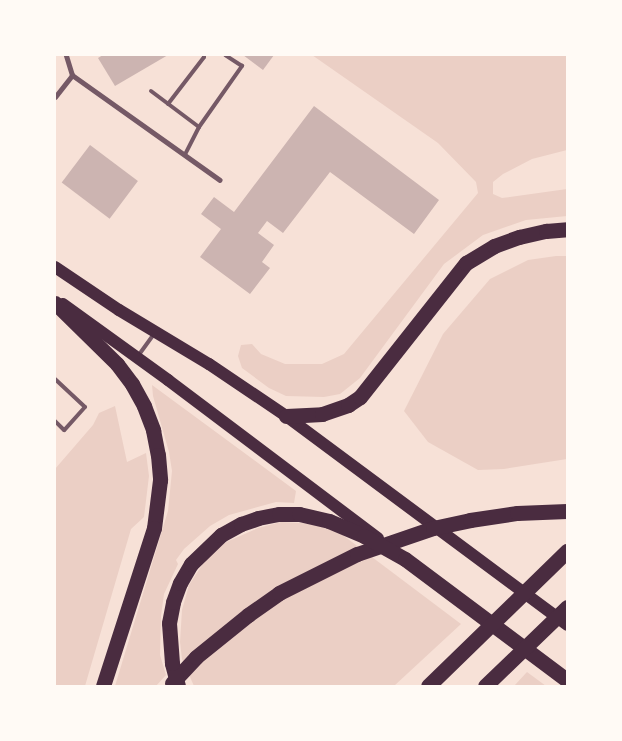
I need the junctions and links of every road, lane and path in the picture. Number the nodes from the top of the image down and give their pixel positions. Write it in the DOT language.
graph roads {
  1 [pos="66,55"];
  2 [pos="204,55"];
  3 [pos="225,55"];
  4 [pos="72,75"];
  5 [pos="151,91"];
  6 [pos="55,96"];
  7 [pos="168,104"];
  8 [pos="199,127"];
  9 [pos="185,155"];
  10 [pos="220,180"];
  11 [pos="567,229"];
  12 [pos="55,267"];
  13 [pos="55,298"];
  14 [pos="55,303"];
  15 [pos="156,332"];
  16 [pos="137,357"];
  17 [pos="55,379"];
  18 [pos="286,416"];
  19 [pos="55,421"];
  20 [pos="567,511"];
  21 [pos="567,551"];
  22 [pos="406,560"];
  23 [pos="567,607"];
  24 [pos="567,625"];
  25 [pos="448,667"];
  26 [pos="567,680"];
  27 [pos="103,686"];
  28 [pos="169,686"];
  29 [pos="178,686"];
  30 [pos="424,686"];
  31 [pos="428,686"];
  32 [pos="485,686"];
  1 -- 4 [label="street"];
  2 -- 7 [label="lane"];
  3 -- 8 [label="lane"];
  4 -- 6 [label="street"];
  4 -- 9 [label="street"];
  5 -- 7 [label="lane"];
  7 -- 8 [label="lane"];
  8 -- 9 [label="lane"];
  9 -- 10 [label="street"];
  11 -- 18 [label="highway"];
  12 -- 15 [label="main road"];
  13 -- 16 [label="main road"];
  14 -- 27 [label="highway"];
  15 -- 16 [label="lane"];
  15 -- 18 [label="main road"];
  16 -- 22 [label="main road"];
  17 -- 19 [label="lane"];
  18 -- 24 [label="main road"];
  20 -- 28 [label="highway"];
  21 -- 25 [label="highway"];
  22 -- 26 [label="highway"];
  22 -- 29 [label="highway"];
  23 -- 32 [label="highway"];
  25 -- 30 [label="highway"];
  25 -- 31 [label="highway"];
}
